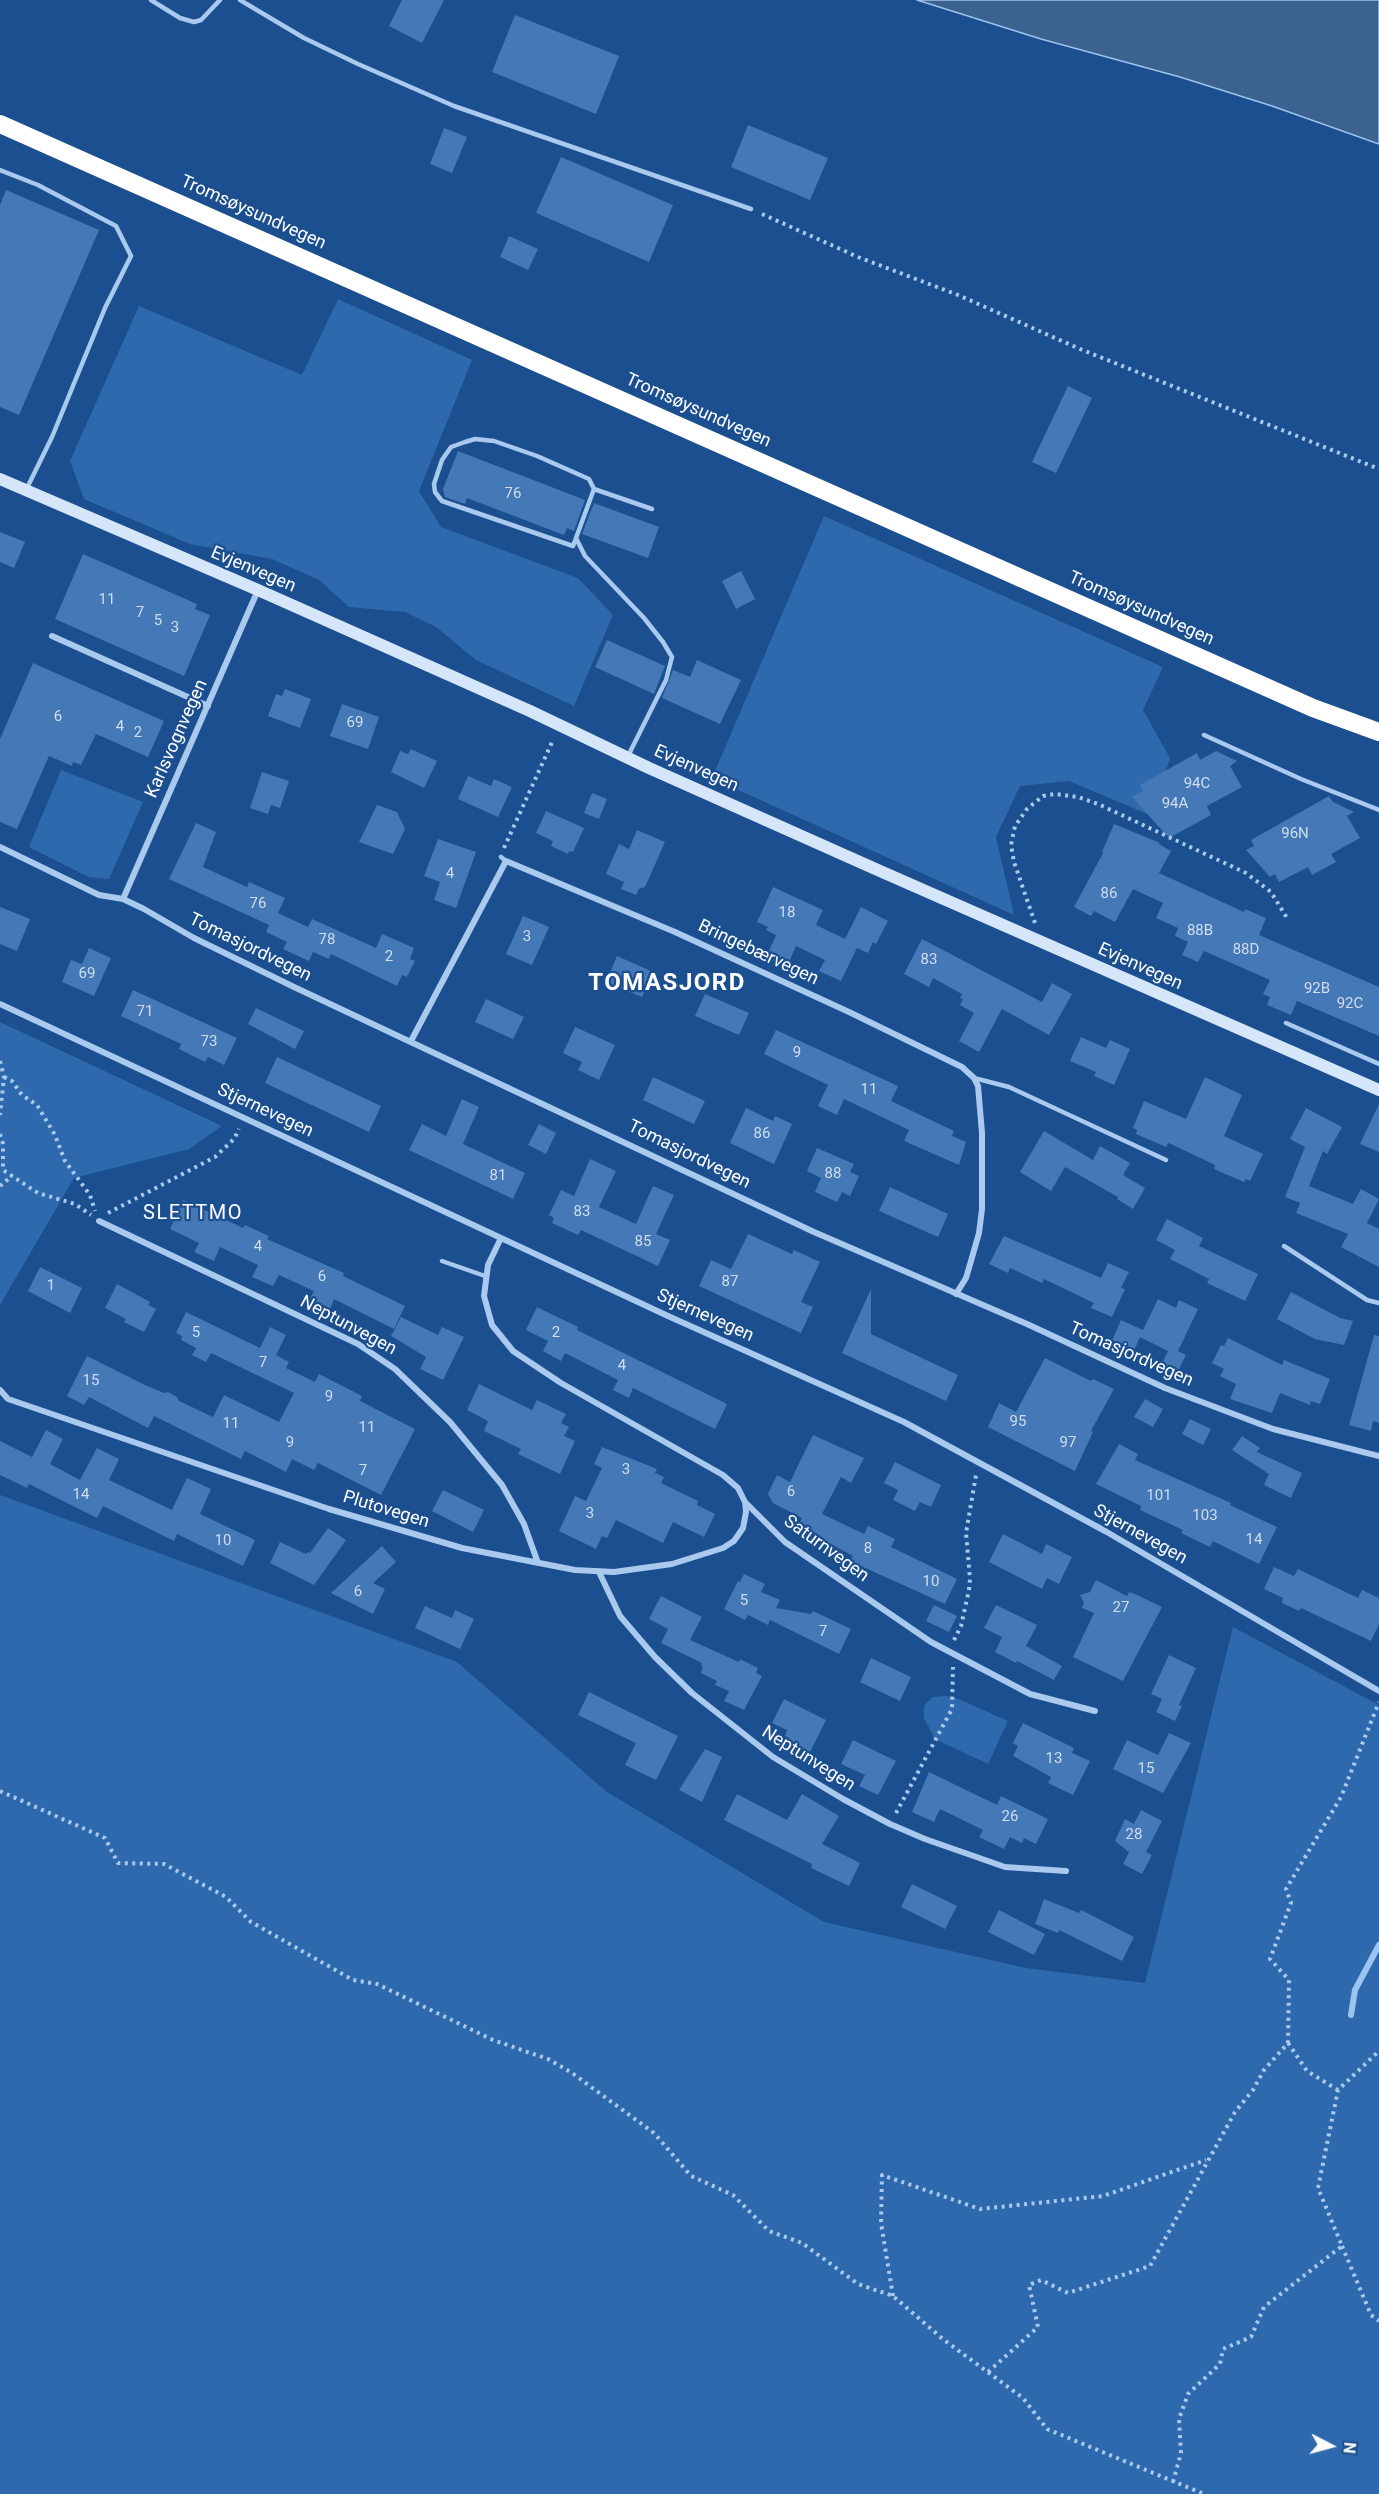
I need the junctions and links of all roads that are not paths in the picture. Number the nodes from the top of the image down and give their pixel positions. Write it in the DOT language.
graph roads {
  1 [pos="151,0"];
  2 [pos="220,0"];
  3 [pos="240,0"];
  4 [pos="0,124"];
  5 [pos="0,170"];
  6 [pos="751,209"];
  7 [pos="0,479"];
  8 [pos="594,489"];
  9 [pos="26,490"];
  10 [pos="652,509"];
  11 [pos="576,538"];
  12 [pos="258,590"];
  13 [pos="52,636"];
  14 [pos="208,706"];
  15 [pos="1379,732"];
  16 [pos="1204,735"];
  17 [pos="627,758"];
  18 [pos="1379,810"];
  19 [pos="0,848"];
  20 [pos="123,899"];
  21 [pos="0,1004"];
  22 [pos="1286,1023"];
  23 [pos="411,1041"];
  24 [pos="1379,1064"];
  25 [pos="974,1078"];
  26 [pos="1379,1090"];
  27 [pos="1166,1160"];
  28 [pos="99,1221"];
  29 [pos="501,1238"];
  30 [pos="1284,1246"];
  31 [pos="442,1261"];
  32 [pos="485,1276"];
  33 [pos="956,1294"];
  34 [pos="1379,1303"];
  35 [pos="0,1390"];
  36 [pos="1379,1456"];
  37 [pos="745,1502"];
  38 [pos="538,1563"];
  39 [pos="599,1572"];
  40 [pos="1379,1691"];
  41 [pos="1095,1711"];
  42 [pos="1066,1871"];
  1 -- 2 [label="lane"];
  3 -- 6 [label="lane"];
  4 -- 15 [label="highway, Tromsøysundvegen"];
  5 -- 9 [label="lane"];
  7 -- 9 [label="street, Evjenvegen"];
  8 -- 10 [label="lane"];
  8 -- 11 [label="lane"];
  8 -- 11 [label="lane"];
  9 -- 12 [label="street, Evjenvegen"];
  11 -- 17 [label="lane"];
  12 -- 14 [label="street, Karlsvognvegen"];
  12 -- 17 [label="street, Evjenvegen"];
  13 -- 14 [label="street"];
  14 -- 20 [label="street, Karlsvognvegen"];
  16 -- 18 [label="lane"];
  17 -- 26 [label="street, Evjenvegen"];
  19 -- 20 [label="street, Tomasjordvegen"];
  20 -- 23 [label="street, Tomasjordvegen"];
  21 -- 29 [label="street, Stjernevegen"];
  22 -- 24 [label="lane"];
  23 -- 25 [label="street, Bringebærvegen"];
  23 -- 33 [label="street, Tomasjordvegen"];
  25 -- 27 [label="lane"];
  25 -- 33 [label="street"];
  28 -- 38 [label="street, Neptunvegen"];
  29 -- 32 [label="street, Saturnvegen"];
  29 -- 40 [label="street, Stjernevegen"];
  30 -- 34 [label="lane"];
  31 -- 32 [label="lane"];
  32 -- 37 [label="street, Saturnvegen"];
  33 -- 36 [label="street, Tomasjordvegen"];
  35 -- 38 [label="street, Plutovegen"];
  37 -- 39 [label="street, Plutovegen"];
  37 -- 41 [label="street, Saturnvegen"];
  38 -- 39 [label="street, Plutovegen"];
  39 -- 42 [label="street, Neptunvegen"];
}
